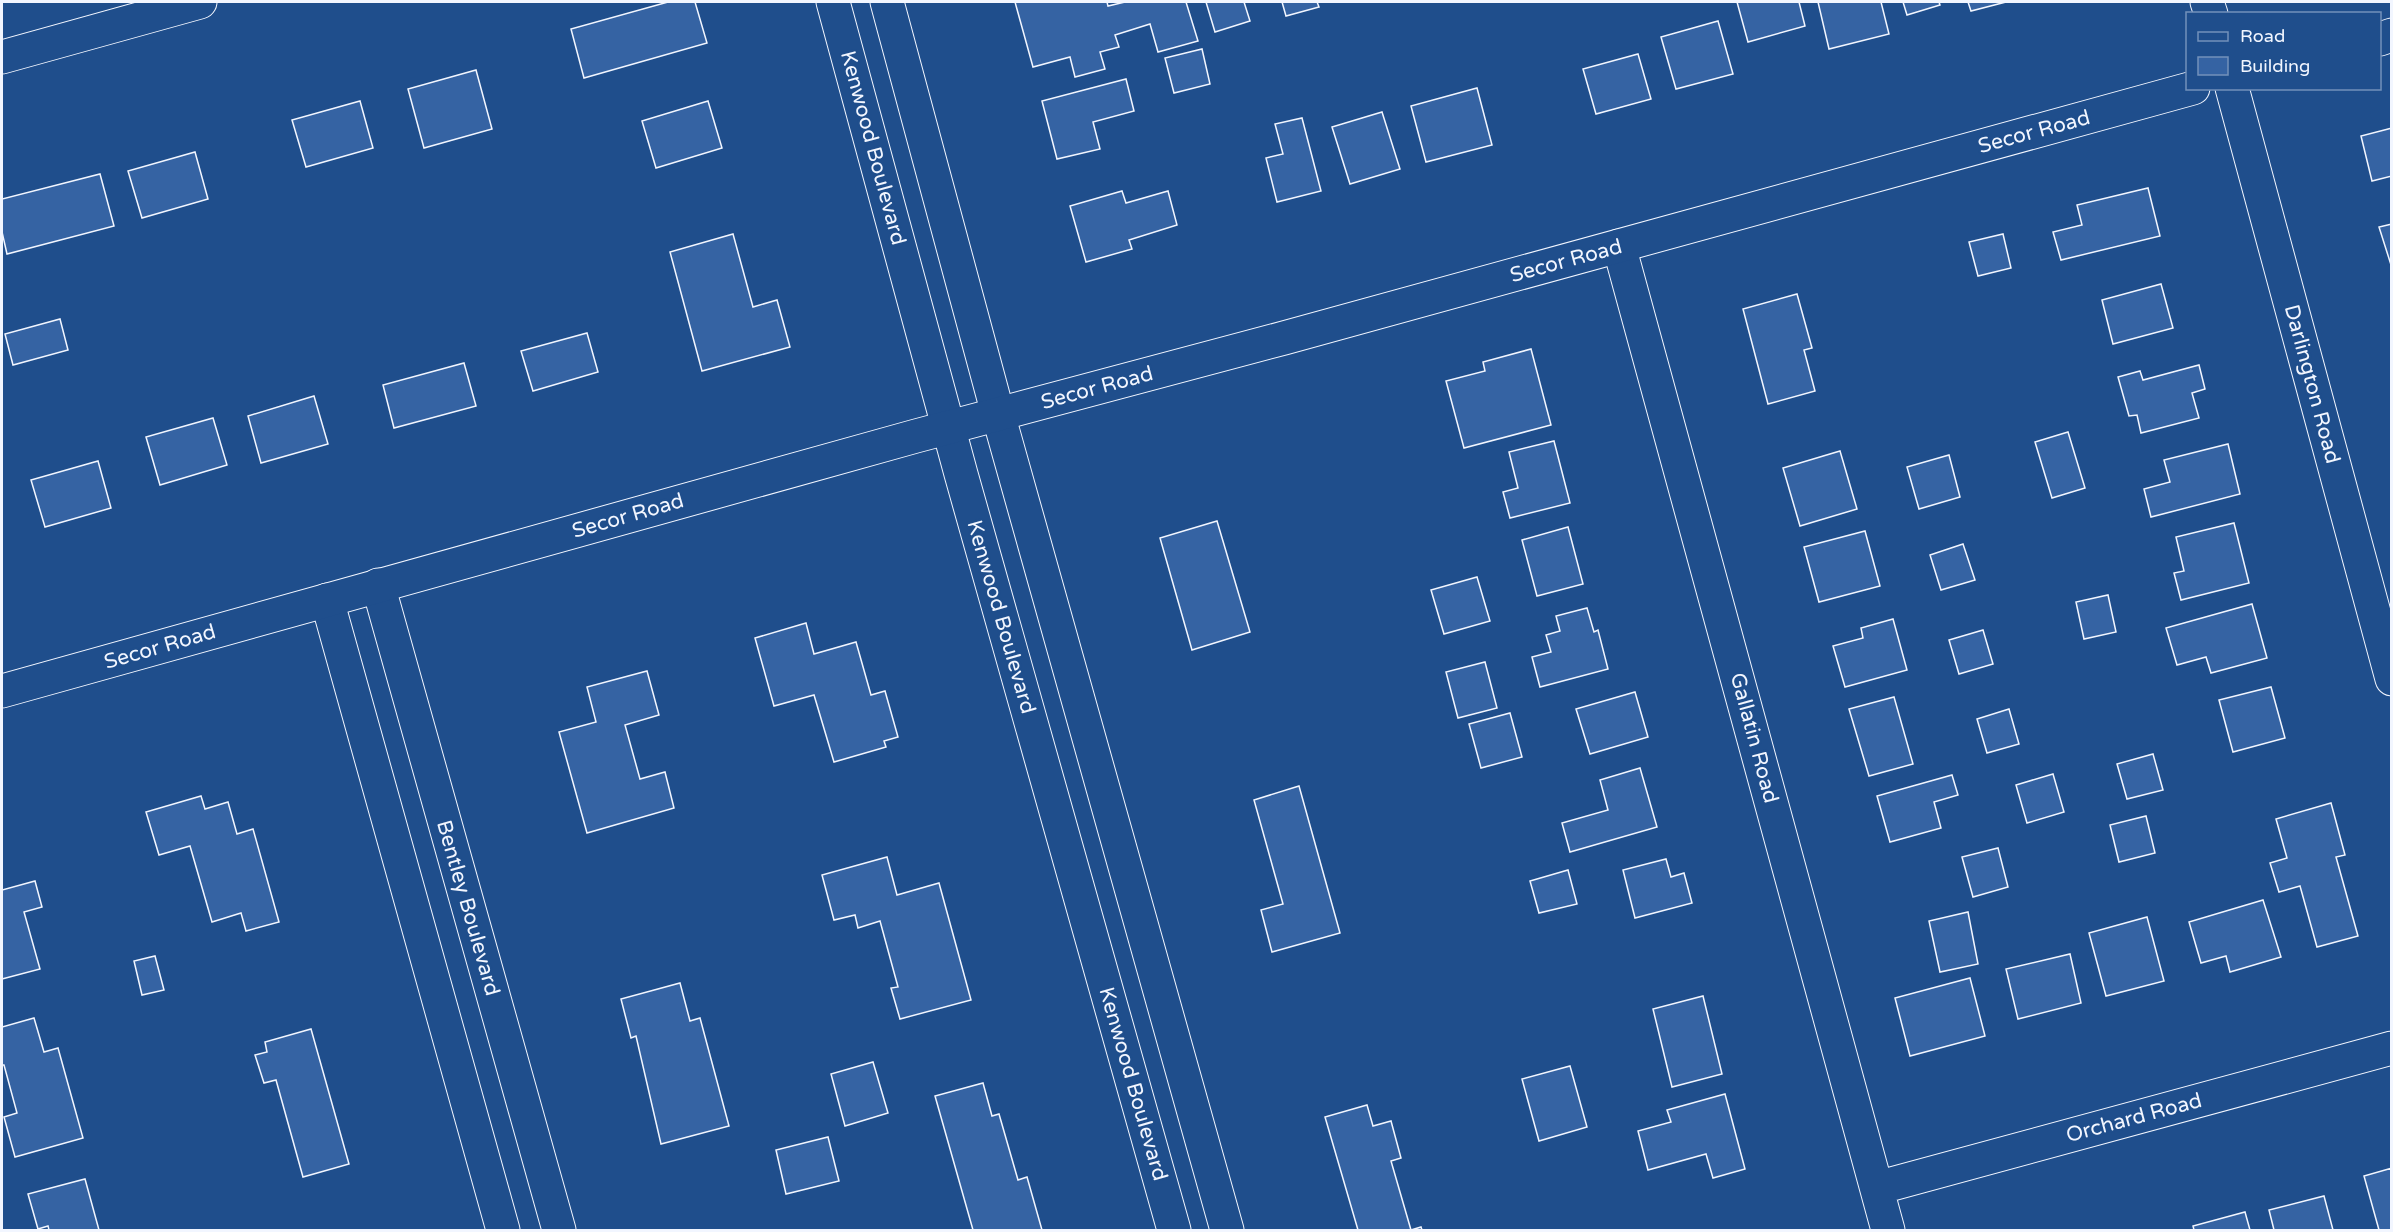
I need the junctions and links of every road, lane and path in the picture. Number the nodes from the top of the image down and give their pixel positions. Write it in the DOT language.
graph roads {
  1 [pos="200,2"];
  2 [pos="833,2"];
  3 [pos="887,2"];
  4 [pos="2,57"];
  5 [pos="2186,90"];
  6 [pos="2233,90"];
  7 [pos="1619,246"];
  8 [pos="998,414"];
  9 [pos="948,428"];
  10 [pos="378,585"];
  11 [pos="327,600"];
  12 [pos="2391,679"];
  13 [pos="2,691"];
  14 [pos="2391,1048"];
  15 [pos="1877,1188"];
  16 [pos="503,1230"];
  17 [pos="559,1230"];
  18 [pos="1174,1230"];
  19 [pos="1227,1230"];
  20 [pos="1888,1230"];
  1 -- 4 [label="street"];
  2 -- 9 [label="street, Kenwood Boulevard"];
  3 -- 8 [label="street"];
  5 -- 7 [label="street, Secor Road"];
  6 -- 12 [label="street, Darlington Road"];
  7 -- 8 [label="street, Secor Road"];
  7 -- 15 [label="street, Gallatin Road"];
  8 -- 9 [label="street, Secor Road"];
  8 -- 19 [label="street"];
  9 -- 10 [label="street, Secor Road"];
  9 -- 18 [label="street, Kenwood Boulevard"];
  10 -- 11 [label="street, Secor Road"];
  10 -- 17 [label="street, Bentley Boulevard"];
  11 -- 13 [label="street, Secor Road"];
  11 -- 16 [label="street"];
  14 -- 15 [label="street, Orchard Road"];
  15 -- 20 [label="street, Gallatin Road"];
}
